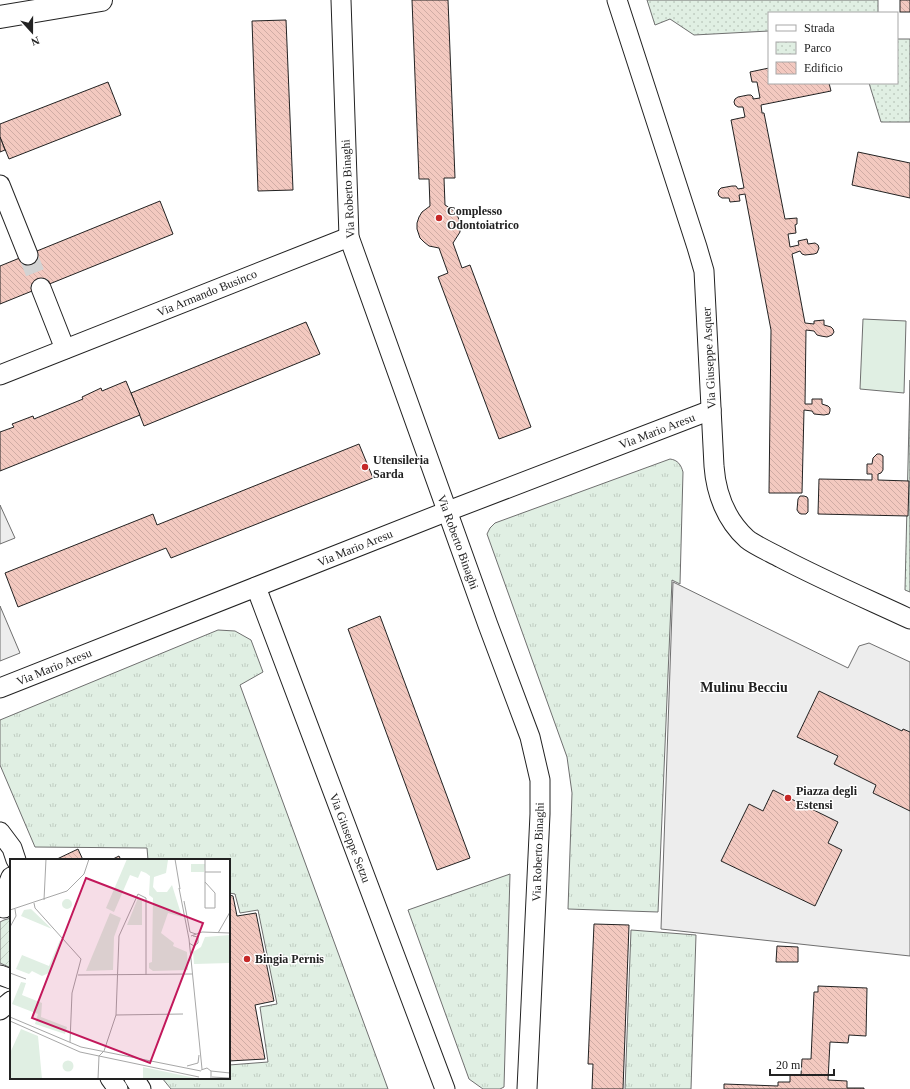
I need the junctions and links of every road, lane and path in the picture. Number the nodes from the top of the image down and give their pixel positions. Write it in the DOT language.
graph roads {
  1 [pos="101,0"];
  2 [pos="341,0"];
  3 [pos="617,0"];
  4 [pos="0,17"];
  5 [pos="0,185"];
  6 [pos="349,236"];
  7 [pos="28,255"];
  8 [pos="41,288"];
  9 [pos="65,349"];
  10 [pos="0,374"];
  11 [pos="712,410"];
  12 [pos="448,511"];
  13 [pos="256,587"];
  14 [pos="910,620"];
  15 [pos="0,688"];
  16 [pos="0,832"];
  17 [pos="16,859"];
  18 [pos="10,880"];
  19 [pos="5,908"];
  20 [pos="0,975"];
  21 [pos="10,979"];
  22 [pos="10,1002"];
  23 [pos="0,1010"];
  24 [pos="111,1079"];
  25 [pos="135,1079"];
  26 [pos="118,1089"];
  27 [pos="141,1089"];
  28 [pos="445,1089"];
  29 [pos="527,1089"];
  1 -- 4 [label="street"];
  2 -- 6 [label="street, Via Roberto Binaghi"];
  3 -- 11 [label="street, Via Giuseppe Asquer"];
  5 -- 7 [label="street"];
  6 -- 9 [label="street, Via Armando Businco"];
  6 -- 12 [label="street, Via Roberto Binaghi"];
  8 -- 9 [label="street"];
  9 -- 10 [label="street, Via Armando Businco"];
  11 -- 12 [label="street, Via Mario Aresu"];
  11 -- 14 [label="street, Via Giuseppe Asquer"];
  12 -- 13 [label="street, Via Mario Aresu"];
  12 -- 29 [label="street, Via Roberto Binaghi"];
  13 -- 15 [label="street, Via Mario Aresu"];
  13 -- 28 [label="street, Via Giuseppe Setzu"];
  16 -- 17 [label="street"];
  18 -- 19 [label="street"];
  20 -- 21 [label="street"];
  22 -- 23 [label="street"];
  24 -- 26 [label="street"];
  25 -- 27 [label="street"];
}
